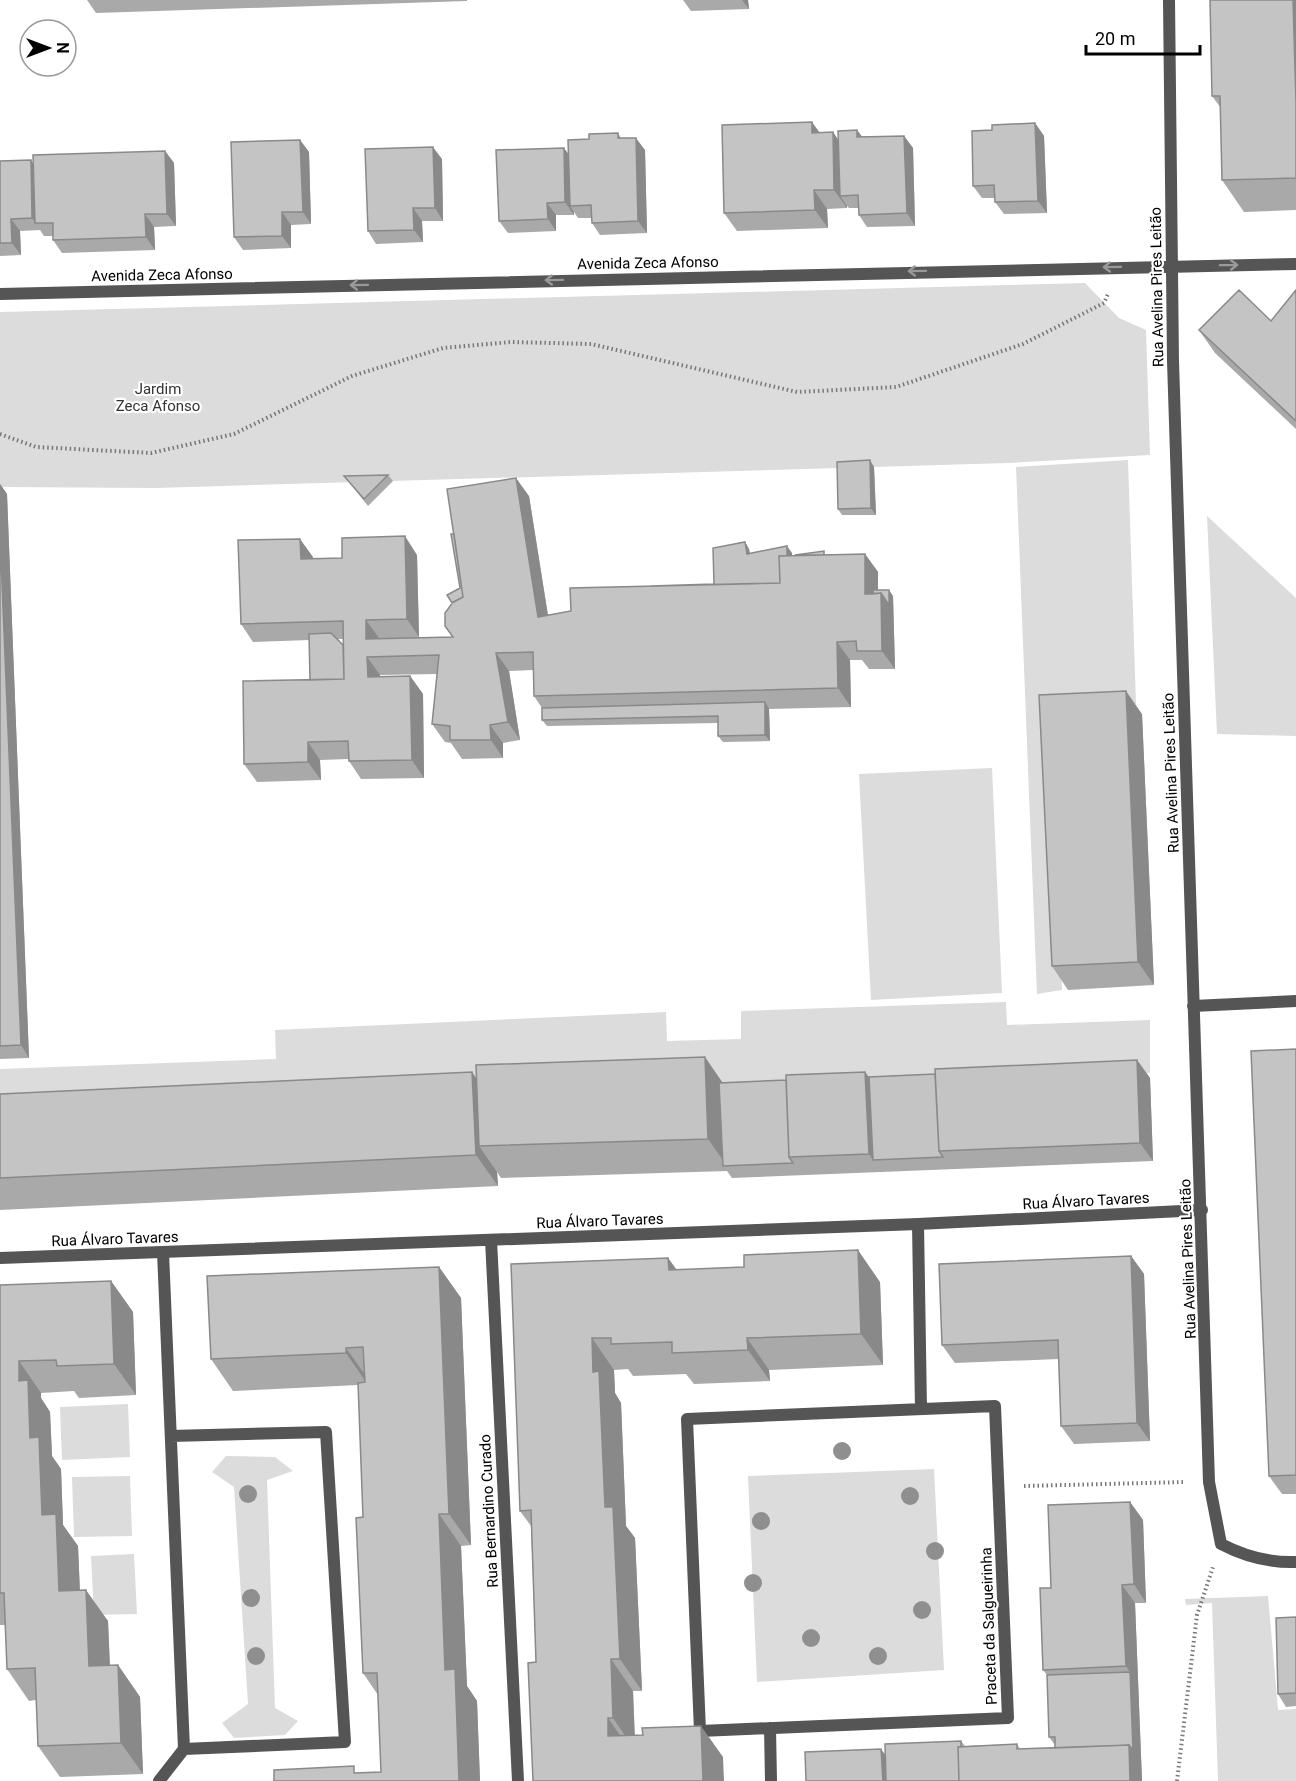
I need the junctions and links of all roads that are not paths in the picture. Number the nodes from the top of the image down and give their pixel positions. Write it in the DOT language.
graph roads {
  1 [pos="1169,0"];
  2 [pos="1296,264"];
  3 [pos="1170,266"];
  4 [pos="0,294"];
  5 [pos="1296,1001"];
  6 [pos="1193,1006"];
  7 [pos="1202,1210"];
  8 [pos="918,1224"];
  9 [pos="491,1240"];
  10 [pos="162,1252"];
  11 [pos="0,1258"];
  12 [pos="921,1408"];
  13 [pos="171,1436"];
  14 [pos="1296,1562"];
  15 [pos="770,1728"];
  16 [pos="184,1749"];
  17 [pos="159,1781"];
  18 [pos="518,1781"];
  19 [pos="771,1781"];
  1 -- 3 [label="street, Rua Avelina Pires Leitão"];
  3 -- 2 [label="street, Avenida Zeca Afonso, one-way"];
  3 -- 4 [label="street, Avenida Zeca Afonso, one-way"];
  3 -- 6 [label="street, Rua Avelina Pires Leitão"];
  5 -- 6 [label="street"];
  6 -- 7 [label="street, Rua Avelina Pires Leitão"];
  7 -- 8 [label="street, Rua Álvaro Tavares"];
  7 -- 14 [label="street, Rua Avelina Pires Leitão"];
  8 -- 9 [label="street, Rua Álvaro Tavares"];
  8 -- 12 [label="street"];
  9 -- 10 [label="street, Rua Álvaro Tavares"];
  9 -- 18 [label="street, Rua Bernardino Curado"];
  10 -- 11 [label="street, Rua Álvaro Tavares"];
  10 -- 13 [label="street"];
  12 -- 15 [label="street, Praceta da Salgueirinha"];
  12 -- 15 [label="street, Praceta da Salgueirinha"];
  13 -- 16 [label="street"];
  13 -- 16 [label="street"];
  15 -- 19 [label="street"];
  16 -- 17 [label="street"];
}
